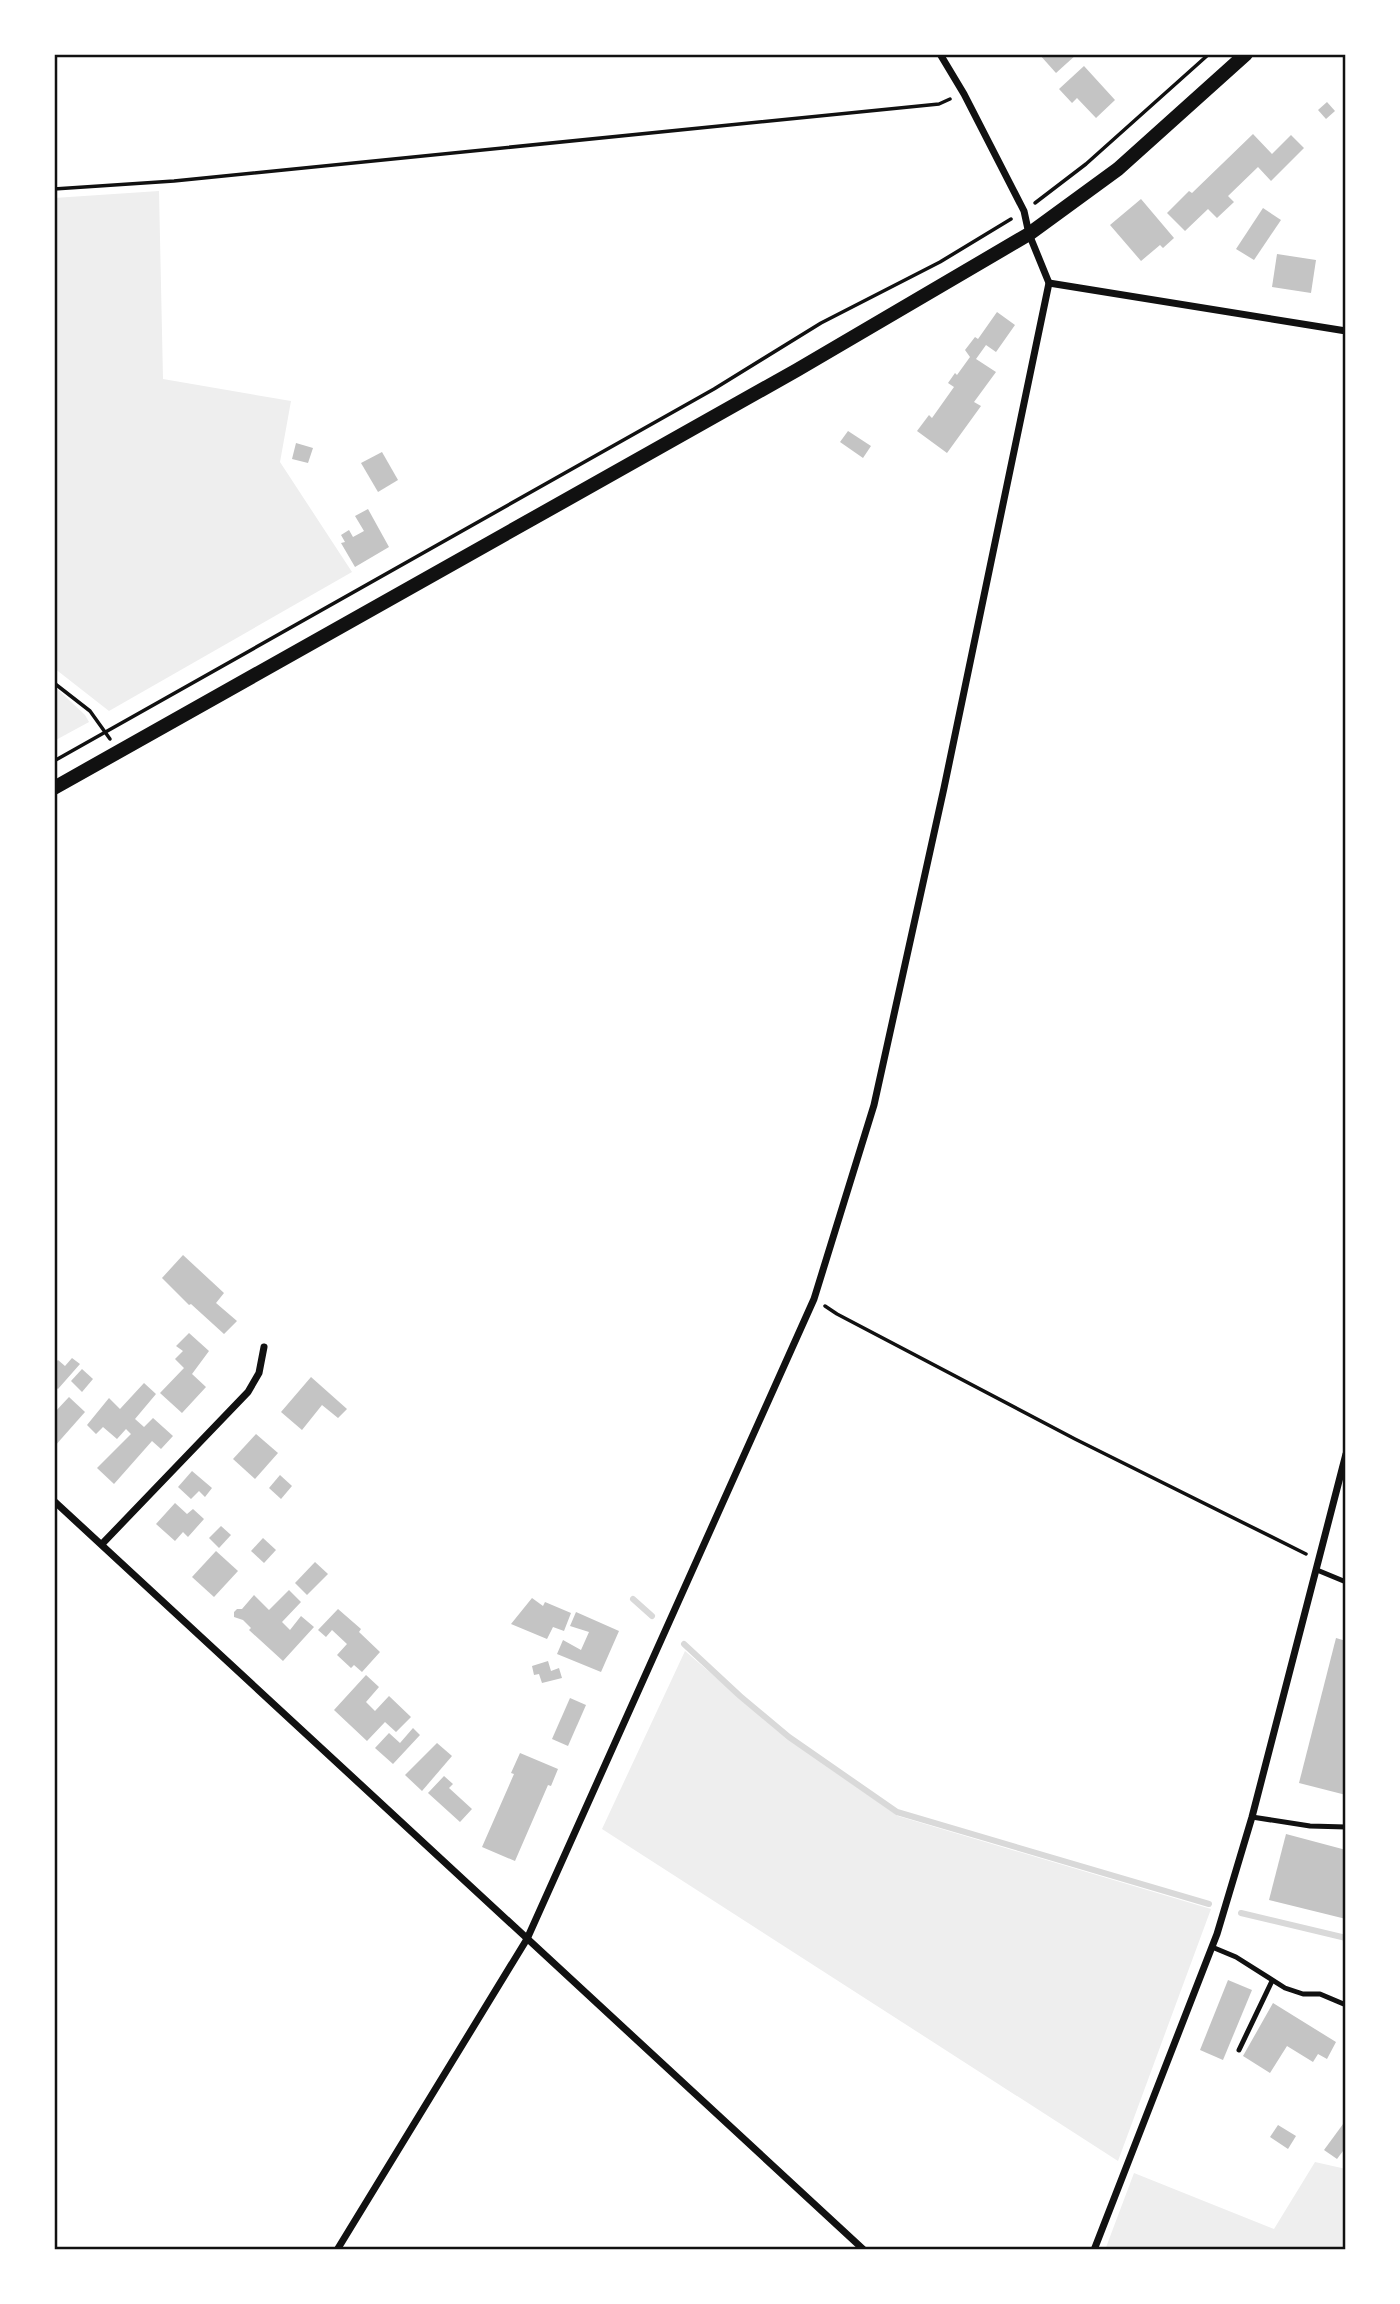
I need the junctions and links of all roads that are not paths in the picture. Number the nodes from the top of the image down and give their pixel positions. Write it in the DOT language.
graph roads {
  1 [pos="940,54"];
  2 [pos="1246,54"];
  3 [pos="1029,234"];
  4 [pos="1049,283"];
  5 [pos="1346,331"];
  6 [pos="54,788"];
  7 [pos="264,1347"];
  8 [pos="1346,1454"];
  9 [pos="54,1501"];
  10 [pos="102,1544"];
  11 [pos="1317,1570"];
  12 [pos="1346,1583"];
  13 [pos="1252,1816"];
  14 [pos="1346,1827"];
  15 [pos="527,1940"];
  16 [pos="1212,1947"];
  17 [pos="1272,1981"];
  18 [pos="1346,2004"];
  19 [pos="1239,2050"];
  20 [pos="337,2250"];
  21 [pos="864,2250"];
  22 [pos="1094,2250"];
  1 -- 3 [label="street"];
  2 -- 3 [label="main road"];
  3 -- 4 [label="street"];
  3 -- 6 [label="main road"];
  4 -- 5 [label="street"];
  4 -- 15 [label="street"];
  7 -- 10 [label="street"];
  8 -- 11 [label="street"];
  9 -- 10 [label="street"];
  10 -- 15 [label="street"];
  11 -- 12 [label="lane"];
  11 -- 13 [label="street"];
  13 -- 14 [label="lane"];
  13 -- 16 [label="street"];
  15 -- 20 [label="street"];
  15 -- 21 [label="street"];
  16 -- 17 [label="lane"];
  16 -- 22 [label="street"];
  17 -- 18 [label="lane"];
  17 -- 19 [label="lane"];
}
